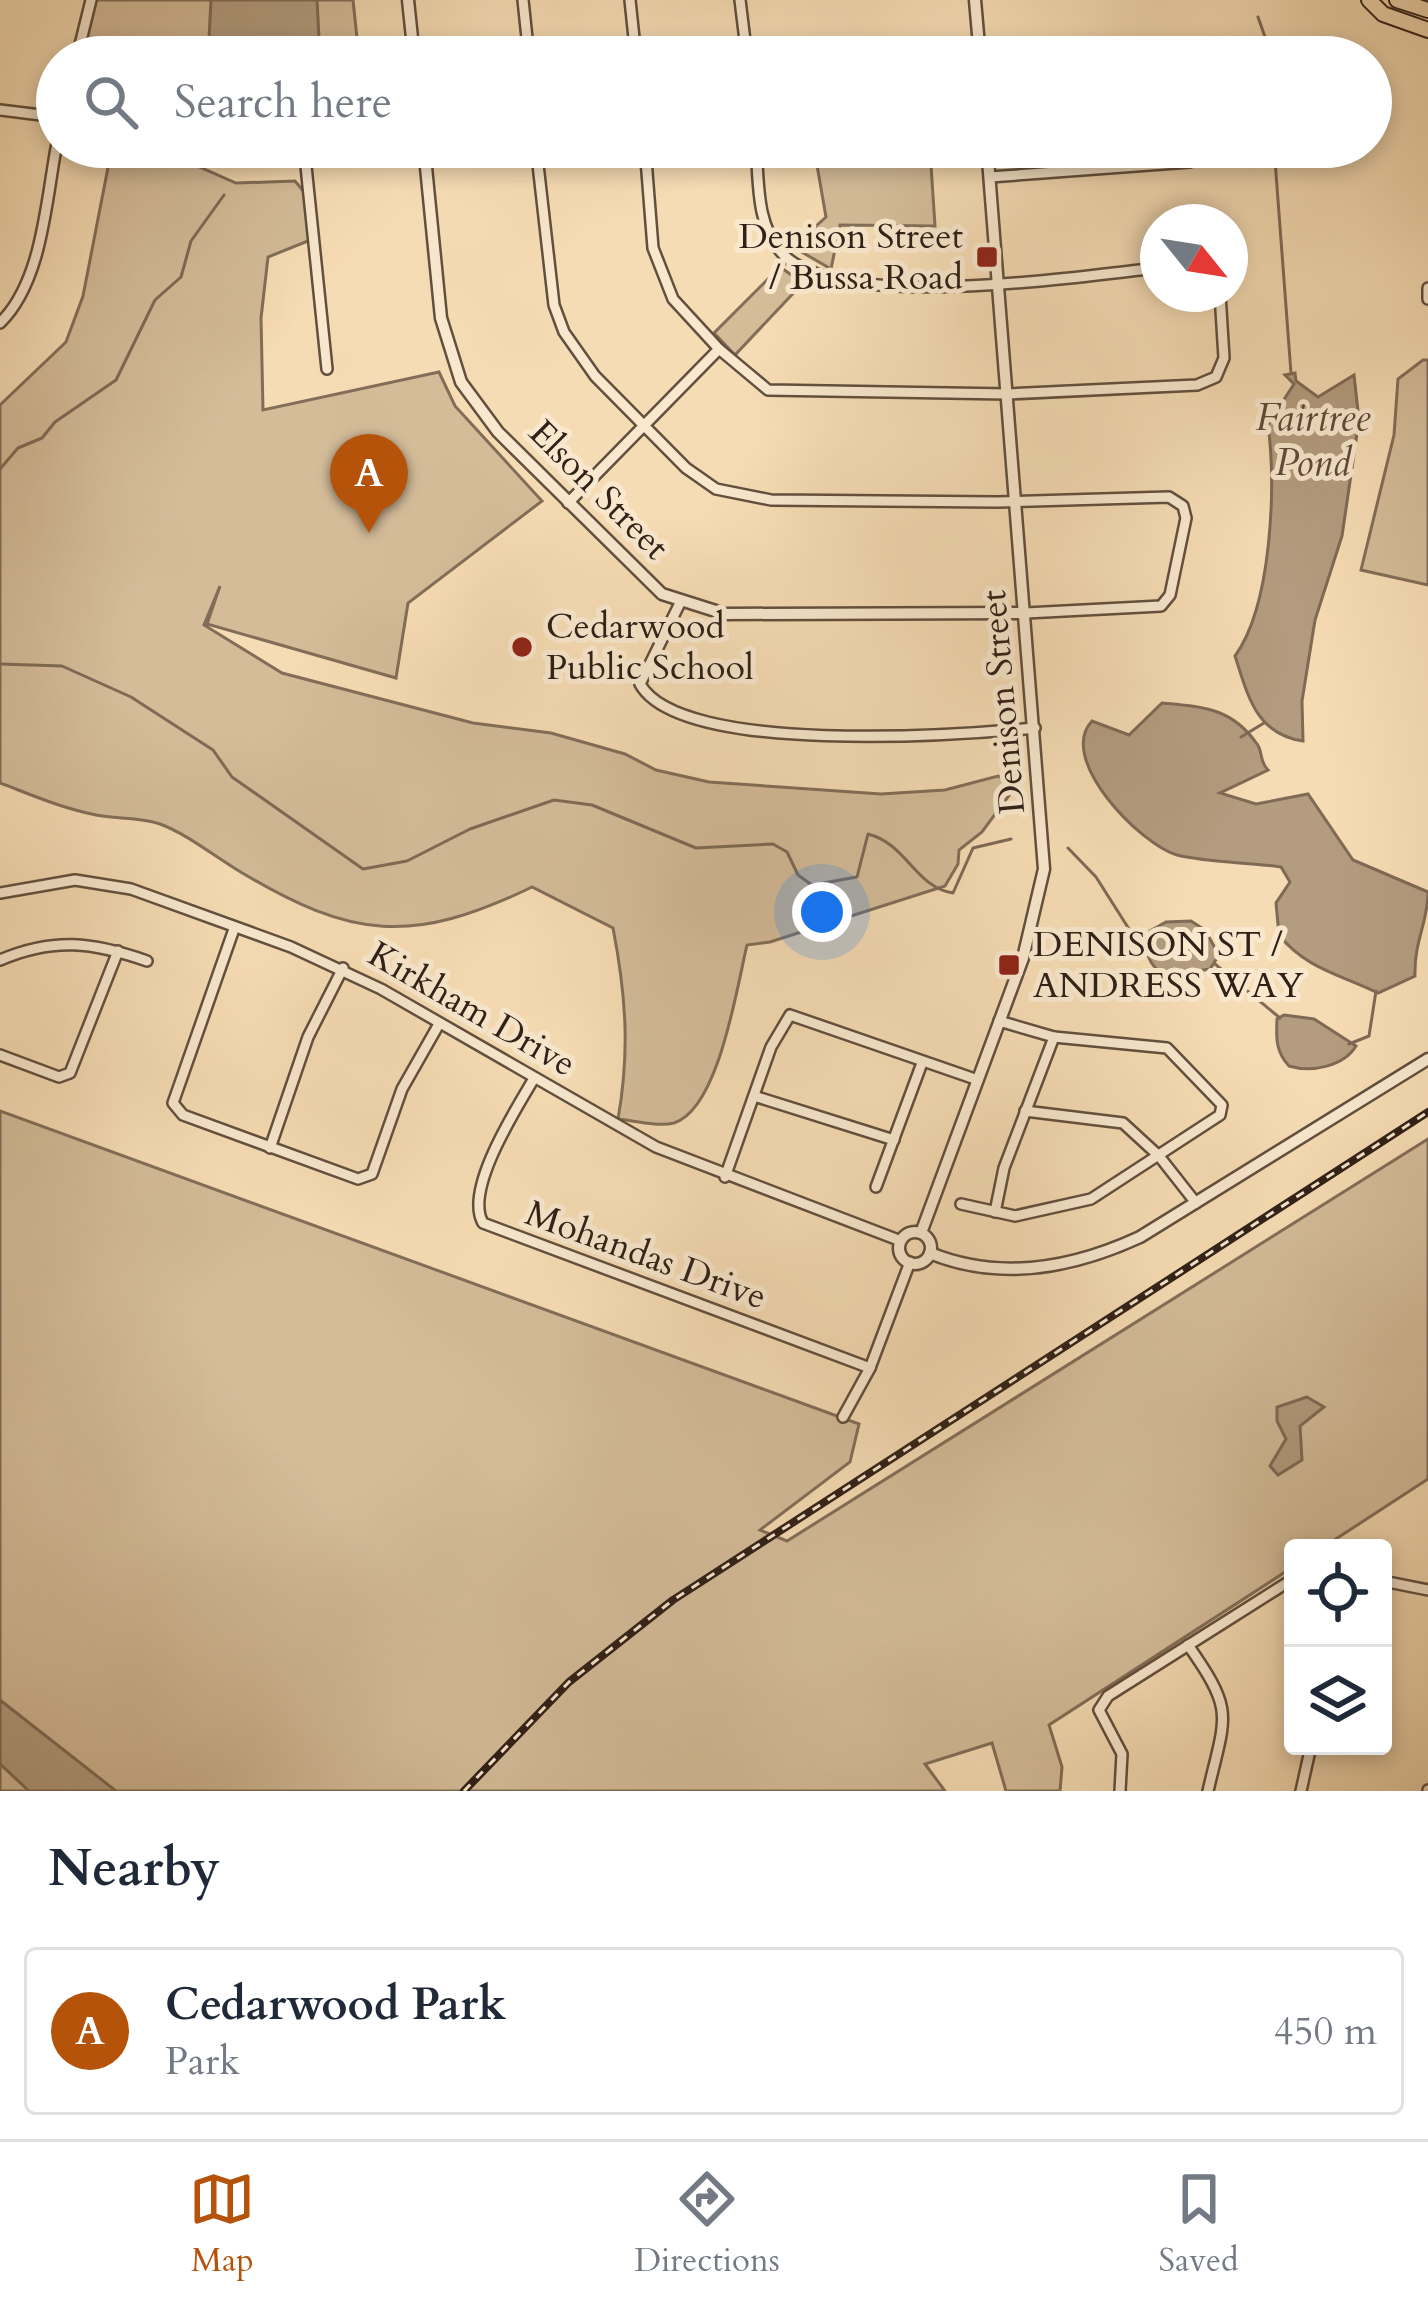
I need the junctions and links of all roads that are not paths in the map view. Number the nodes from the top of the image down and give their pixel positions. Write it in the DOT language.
graph roads {
  1 [pos="91,0"];
  2 [pos="408,0"];
  3 [pos="524,0"];
  4 [pos="630,0"];
  5 [pos="740,0"];
  6 [pos="975,0"];
  7 [pos="1397,0"];
  8 [pos="1375,1"];
  9 [pos="1428,10"];
  10 [pos="1428,30"];
  11 [pos="82,36"];
  12 [pos="412,36"];
  13 [pos="527,36"];
  14 [pos="634,36"];
  15 [pos="744,36"];
  16 [pos="978,36"];
  17 [pos="0,110"];
  18 [pos="36,114"];
  19 [pos="52,168"];
  20 [pos="306,168"];
  21 [pos="426,168"];
  22 [pos="538,168"];
  23 [pos="647,168"];
  24 [pos="759,168"];
  25 [pos="989,168"];
  26 [pos="1104,168"];
  27 [pos="990,176"];
  28 [pos="1140,270"];
  29 [pos="999,285"];
  30 [pos="1428,288"];
  31 [pos="1428,299"];
  32 [pos="1221,312"];
  33 [pos="0,323"];
  34 [pos="718,349"];
  35 [pos="327,369"];
  36 [pos="1008,394"];
  37 [pos="645,424"];
  38 [pos="1017,502"];
  39 [pos="568,503"];
  40 [pos="680,603"];
  41 [pos="1026,614"];
  42 [pos="1036,728"];
  43 [pos="0,893"];
  44 [pos="234,929"];
  45 [pos="118,951"];
  46 [pos="0,960"];
  47 [pos="147,962"];
  48 [pos="343,968"];
  49 [pos="999,1022"];
  50 [pos="439,1024"];
  51 [pos="1054,1037"];
  52 [pos="0,1054"];
  53 [pos="1428,1059"];
  54 [pos="922,1063"];
  55 [pos="533,1080"];
  56 [pos="978,1080"];
  57 [pos="754,1096"];
  58 [pos="1025,1111"];
  59 [pos="894,1139"];
  60 [pos="271,1148"];
  61 [pos="1159,1156"];
  62 [pos="725,1177"];
  63 [pos="876,1187"];
  64 [pos="1196,1203"];
  65 [pos="962,1204"];
  66 [pos="995,1212"];
  67 [pos="920,1233"];
  68 [pos="901,1241"];
  69 [pos="930,1253"];
  70 [pos="910,1262"];
  71 [pos="871,1368"];
  72 [pos="843,1417"];
  73 [pos="1392,1582"];
  74 [pos="1284,1585"];
  75 [pos="1428,1590"];
  76 [pos="1188,1645"];
  77 [pos="1309,1755"];
  78 [pos="1120,1791"];
  79 [pos="1208,1791"];
  80 [pos="1301,1791"];
  1 -- 11 [label="street"];
  2 -- 12 [label="street"];
  3 -- 13 [label="street"];
  4 -- 14 [label="street"];
  5 -- 15 [label="street"];
  6 -- 16 [label="street"];
  7 -- 9 [label="main road"];
  8 -- 10 [label="main road"];
  17 -- 18 [label="street"];
  19 -- 33 [label="street"];
  20 -- 35 [label="street"];
  21 -- 39 [label="street, Elson Street"];
  22 -- 37 [label="street"];
  23 -- 34 [label="street"];
  24 -- 29 [label="street"];
  25 -- 27 [label="street, Denison Street"];
  26 -- 27 [label="street"];
  27 -- 29 [label="street, Denison Street"];
  28 -- 29 [label="street"];
  29 -- 36 [label="street, Denison Street"];
  30 -- 31 [label="street"];
  32 -- 36 [label="street"];
  34 -- 36 [label="street"];
  34 -- 37 [label="street"];
  36 -- 38 [label="street, Denison Street"];
  37 -- 38 [label="street"];
  37 -- 39 [label="street"];
  38 -- 41 [label="street, Denison Street"];
  38 -- 41 [label="street"];
  39 -- 40 [label="street, Elson Street"];
  40 -- 41 [label="street, Elson Street"];
  40 -- 42 [label="street"];
  41 -- 42 [label="street, Denison Street"];
  42 -- 49 [label="street, Denison Street"];
  43 -- 44 [label="street, Kirkham Drive"];
  44 -- 48 [label="street, Kirkham Drive"];
  44 -- 60 [label="street"];
  45 -- 46 [label="street"];
  45 -- 47 [label="street"];
  45 -- 52 [label="street"];
  48 -- 50 [label="street, Kirkham Drive"];
  48 -- 60 [label="street"];
  49 -- 51 [label="street"];
  49 -- 56 [label="street, Denison Street"];
  50 -- 55 [label="street, Kirkham Drive"];
  50 -- 60 [label="street"];
  51 -- 58 [label="street"];
  51 -- 61 [label="street"];
  53 -- 64 [label="street"];
  54 -- 56 [label="street"];
  54 -- 57 [label="street"];
  54 -- 59 [label="street"];
  55 -- 62 [label="street, Kirkham Drive"];
  55 -- 71 [label="street, Mohandas Drive"];
  56 -- 67 [label="street, Denison Street"];
  57 -- 59 [label="street"];
  57 -- 62 [label="street"];
  58 -- 61 [label="street"];
  58 -- 66 [label="street"];
  59 -- 63 [label="street"];
  61 -- 64 [label="street"];
  61 -- 66 [label="street"];
  62 -- 68 [label="street, Kirkham Drive"];
  64 -- 69 [label="street"];
  65 -- 66 [label="street"];
  67 -- 68 [label="street"];
  67 -- 69 [label="street"];
  68 -- 70 [label="street"];
  69 -- 70 [label="street"];
  70 -- 71 [label="street"];
  71 -- 72 [label="street"];
  73 -- 75 [label="street"];
  74 -- 76 [label="street"];
  76 -- 78 [label="street"];
  76 -- 79 [label="street"];
  77 -- 80 [label="street"];
}
